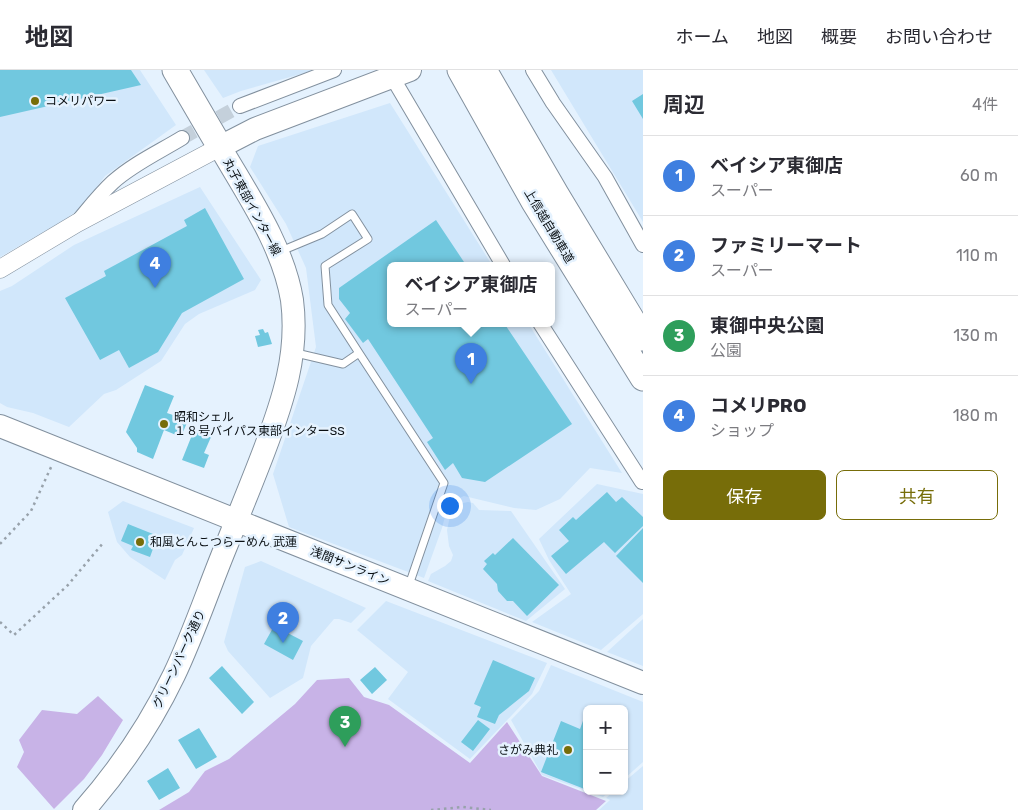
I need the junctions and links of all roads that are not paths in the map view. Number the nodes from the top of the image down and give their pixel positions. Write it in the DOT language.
graph roads {
  1 [pos="175,70"];
  2 [pos="334,70"];
  3 [pos="533,70"];
  4 [pos="468,71"];
  5 [pos="396,72"];
  6 [pos="240,106"];
  7 [pos="182,138"];
  8 [pos="220,146"];
  9 [pos="77,223"];
  10 [pos="643,245"];
  11 [pos="277,252"];
  12 [pos="501,262"];
  13 [pos="0,269"];
  14 [pos="543,327"];
  15 [pos="643,338"];
  16 [pos="293,352"];
  17 [pos="359,353"];
  18 [pos="643,378"];
  19 [pos="0,426"];
  20 [pos="643,481"];
  21 [pos="236,522"];
  22 [pos="408,588"];
  23 [pos="643,683"];
  24 [pos="84,810"];
  1 -- 8 [label="highway"];
  2 -- 6 [label="street"];
  3 -- 10 [label="street"];
  4 -- 15 [label="highway, 上信越自動車道"];
  4 -- 18 [label="highway, 上信越自動車道"];
  5 -- 8 [label="main road, 丸子東部インター線"];
  5 -- 12 [label="street"];
  7 -- 9 [label="street"];
  8 -- 9 [label="street"];
  8 -- 11 [label="main road, 丸子東部インター線"];
  9 -- 13 [label="street"];
  11 -- 16 [label="main road, 丸子東部インター線"];
  11 -- 17 [label="lane"];
  14 -- 20 [label="street"];
  16 -- 17 [label="lane"];
  16 -- 21 [label="main road, 丸子東部インター線"];
  17 -- 22 [label="lane"];
  19 -- 21 [label="main road, 浅間サンライン"];
  21 -- 22 [label="main road, 浅間サンライン"];
  21 -- 24 [label="main road, グリーンパーク通り"];
  22 -- 23 [label="main road, 浅間サンライン"];
}
